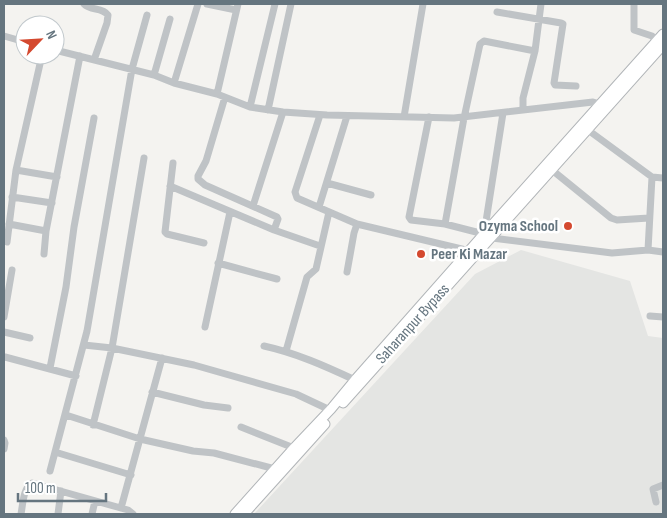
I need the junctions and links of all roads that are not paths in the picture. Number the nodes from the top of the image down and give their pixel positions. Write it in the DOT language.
graph roads {
  1 [pos="84,4"];
  2 [pos="198,4"];
  3 [pos="207,4"];
  4 [pos="275,4"];
  5 [pos="291,4"];
  6 [pos="423,4"];
  7 [pos="541,4"];
  8 [pos="634,4"];
  9 [pos="237,7"];
  10 [pos="497,12"];
  11 [pos="147,15"];
  12 [pos="170,19"];
  13 [pos="538,19"];
  14 [pos="661,43"];
  15 [pos="535,51"];
  16 [pos="65,52"];
  17 [pos="80,56"];
  18 [pos="94,60"];
  19 [pos="40,65"];
  20 [pos="132,69"];
  21 [pos="154,75"];
  22 [pos="174,83"];
  23 [pos="576,86"];
  24 [pos="221,96"];
  25 [pos="604,106"];
  26 [pos="250,107"];
  27 [pos="268,110"];
  28 [pos="523,110"];
  29 [pos="283,112"];
  30 [pos="503,113"];
  31 [pos="320,115"];
  32 [pos="347,116"];
  33 [pos="429,117"];
  34 [pos="94,118"];
  35 [pos="404,118"];
  36 [pos="464,118"];
  37 [pos="588,130"];
  38 [pos="144,158"];
  39 [pos="173,163"];
  40 [pos="16,170"];
  41 [pos="552,170"];
  42 [pos="57,177"];
  43 [pos="652,177"];
  44 [pos="663,178"];
  45 [pos="327,182"];
  46 [pos="170,186"];
  47 [pos="371,195"];
  48 [pos="12,197"];
  49 [pos="52,203"];
  50 [pos="253,206"];
  51 [pos="319,207"];
  52 [pos="230,212"];
  53 [pos="329,212"];
  54 [pos="649,218"];
  55 [pos="9,224"];
  56 [pos="357,224"];
  57 [pos="445,224"];
  58 [pos="274,230"];
  59 [pos="46,231"];
  60 [pos="488,236"];
  61 [pos="7,242"];
  62 [pos="204,243"];
  63 [pos="320,246"];
  64 [pos="648,250"];
  65 [pos="470,251"];
  66 [pos="663,252"];
  67 [pos="44,254"];
  68 [pos="218,263"];
  69 [pos="12,270"];
  70 [pos="347,272"];
  71 [pos="277,279"];
  72 [pos="650,316"];
  73 [pos="4,317"];
  74 [pos="663,317"];
  75 [pos="205,327"];
  76 [pos="4,332"];
  77 [pos="30,338"];
  78 [pos="84,345"];
  79 [pos="264,346"];
  80 [pos="112,348"];
  81 [pos="286,350"];
  82 [pos="5,357"];
  83 [pos="162,358"];
  84 [pos="50,368"];
  85 [pos="76,376"];
  86 [pos="355,380"];
  87 [pos="152,392"];
  88 [pos="228,408"];
  89 [pos="330,410"];
  90 [pos="66,415"];
  91 [pos="93,424"];
  92 [pos="240,427"];
  93 [pos="140,439"];
  94 [pos="4,440"];
  95 [pos="294,448"];
  96 [pos="4,450"];
  97 [pos="56,452"];
  98 [pos="275,469"];
  99 [pos="50,471"];
  100 [pos="131,475"];
  101 [pos="663,485"];
  102 [pos="61,491"];
  103 [pos="96,501"];
  104 [pos="656,502"];
  105 [pos="121,508"];
  106 [pos="21,514"];
  107 [pos="58,514"];
  108 [pos="92,514"];
  109 [pos="132,514"];
  110 [pos="235,514"];
  111 [pos="244,514"];
  1 -- 18 [label="street"];
  2 -- 22 [label="street"];
  3 -- 9 [label="street"];
  4 -- 26 [label="street"];
  5 -- 27 [label="street"];
  6 -- 35 [label="street"];
  7 -- 13 [label="street"];
  8 -- 14 [label="street"];
  9 -- 24 [label="street"];
  10 -- 13 [label="street"];
  11 -- 20 [label="street"];
  12 -- 21 [label="street"];
  13 -- 15 [label="street"];
  13 -- 23 [label="street"];
  14 -- 25 [label="main road, Saharanpur Bypass"];
  15 -- 28 [label="street"];
  15 -- 36 [label="street"];
  16 -- 17 [label="street"];
  17 -- 18 [label="street"];
  17 -- 42 [label="street"];
  18 -- 20 [label="street"];
  19 -- 40 [label="street"];
  20 -- 21 [label="street"];
  20 -- 78 [label="street"];
  21 -- 22 [label="street"];
  22 -- 24 [label="street"];
  24 -- 26 [label="street"];
  24 -- 50 [label="street"];
  25 -- 28 [label="street"];
  25 -- 37 [label="main road, Saharanpur Bypass"];
  25 -- 60 [label="main road"];
  26 -- 27 [label="street"];
  27 -- 29 [label="street"];
  28 -- 30 [label="street"];
  29 -- 31 [label="street"];
  29 -- 50 [label="street"];
  30 -- 36 [label="street"];
  30 -- 60 [label="street"];
  31 -- 32 [label="street"];
  31 -- 51 [label="street"];
  32 -- 35 [label="street"];
  32 -- 45 [label="street"];
  33 -- 35 [label="street"];
  33 -- 36 [label="street"];
  33 -- 57 [label="street"];
  34 -- 84 [label="street"];
  36 -- 57 [label="street"];
  37 -- 41 [label="main road, Saharanpur Bypass"];
  37 -- 43 [label="street"];
  38 -- 80 [label="street"];
  39 -- 46 [label="street"];
  40 -- 42 [label="street"];
  40 -- 48 [label="street"];
  41 -- 54 [label="street"];
  41 -- 60 [label="main road, Saharanpur Bypass"];
  42 -- 49 [label="street"];
  43 -- 44 [label="street"];
  43 -- 54 [label="street"];
  45 -- 47 [label="street"];
  45 -- 51 [label="street"];
  46 -- 52 [label="street"];
  46 -- 62 [label="street"];
  48 -- 49 [label="street"];
  48 -- 55 [label="street"];
  49 -- 59 [label="street"];
  50 -- 58 [label="street"];
  51 -- 53 [label="street"];
  52 -- 58 [label="street"];
  52 -- 68 [label="street"];
  53 -- 56 [label="street"];
  53 -- 63 [label="street"];
  54 -- 64 [label="street"];
  55 -- 59 [label="street"];
  55 -- 61 [label="street"];
  56 -- 65 [label="street"];
  56 -- 70 [label="street"];
  57 -- 60 [label="street"];
  58 -- 63 [label="street"];
  59 -- 67 [label="street"];
  60 -- 64 [label="street"];
  60 -- 65 [label="main road"];
  60 -- 111 [label="main road, Saharanpur Bypass"];
  63 -- 81 [label="street"];
  64 -- 66 [label="street"];
  65 -- 86 [label="main road"];
  68 -- 71 [label="street"];
  68 -- 75 [label="street"];
  69 -- 73 [label="street"];
  72 -- 74 [label="street"];
  76 -- 77 [label="street"];
  78 -- 80 [label="street"];
  78 -- 85 [label="street"];
  79 -- 81 [label="street"];
  80 -- 83 [label="street"];
  80 -- 91 [label="street"];
  81 -- 86 [label="street"];
  82 -- 84 [label="street"];
  83 -- 87 [label="street"];
  83 -- 89 [label="street"];
  84 -- 85 [label="street"];
  85 -- 90 [label="street"];
  86 -- 89 [label="main road"];
  87 -- 88 [label="street"];
  87 -- 93 [label="street"];
  89 -- 95 [label="main road"];
  90 -- 91 [label="street"];
  90 -- 97 [label="street"];
  91 -- 93 [label="street"];
  92 -- 95 [label="street"];
  93 -- 98 [label="street"];
  93 -- 100 [label="street"];
  94 -- 96 [label="street"];
  95 -- 98 [label="main road"];
  97 -- 99 [label="street"];
  97 -- 100 [label="street"];
  98 -- 110 [label="main road"];
  100 -- 105 [label="street"];
  101 -- 104 [label="street"];
  102 -- 103 [label="street"];
  102 -- 106 [label="street"];
  102 -- 107 [label="street"];
  103 -- 105 [label="street"];
  103 -- 108 [label="street"];
  105 -- 109 [label="street"];
}
